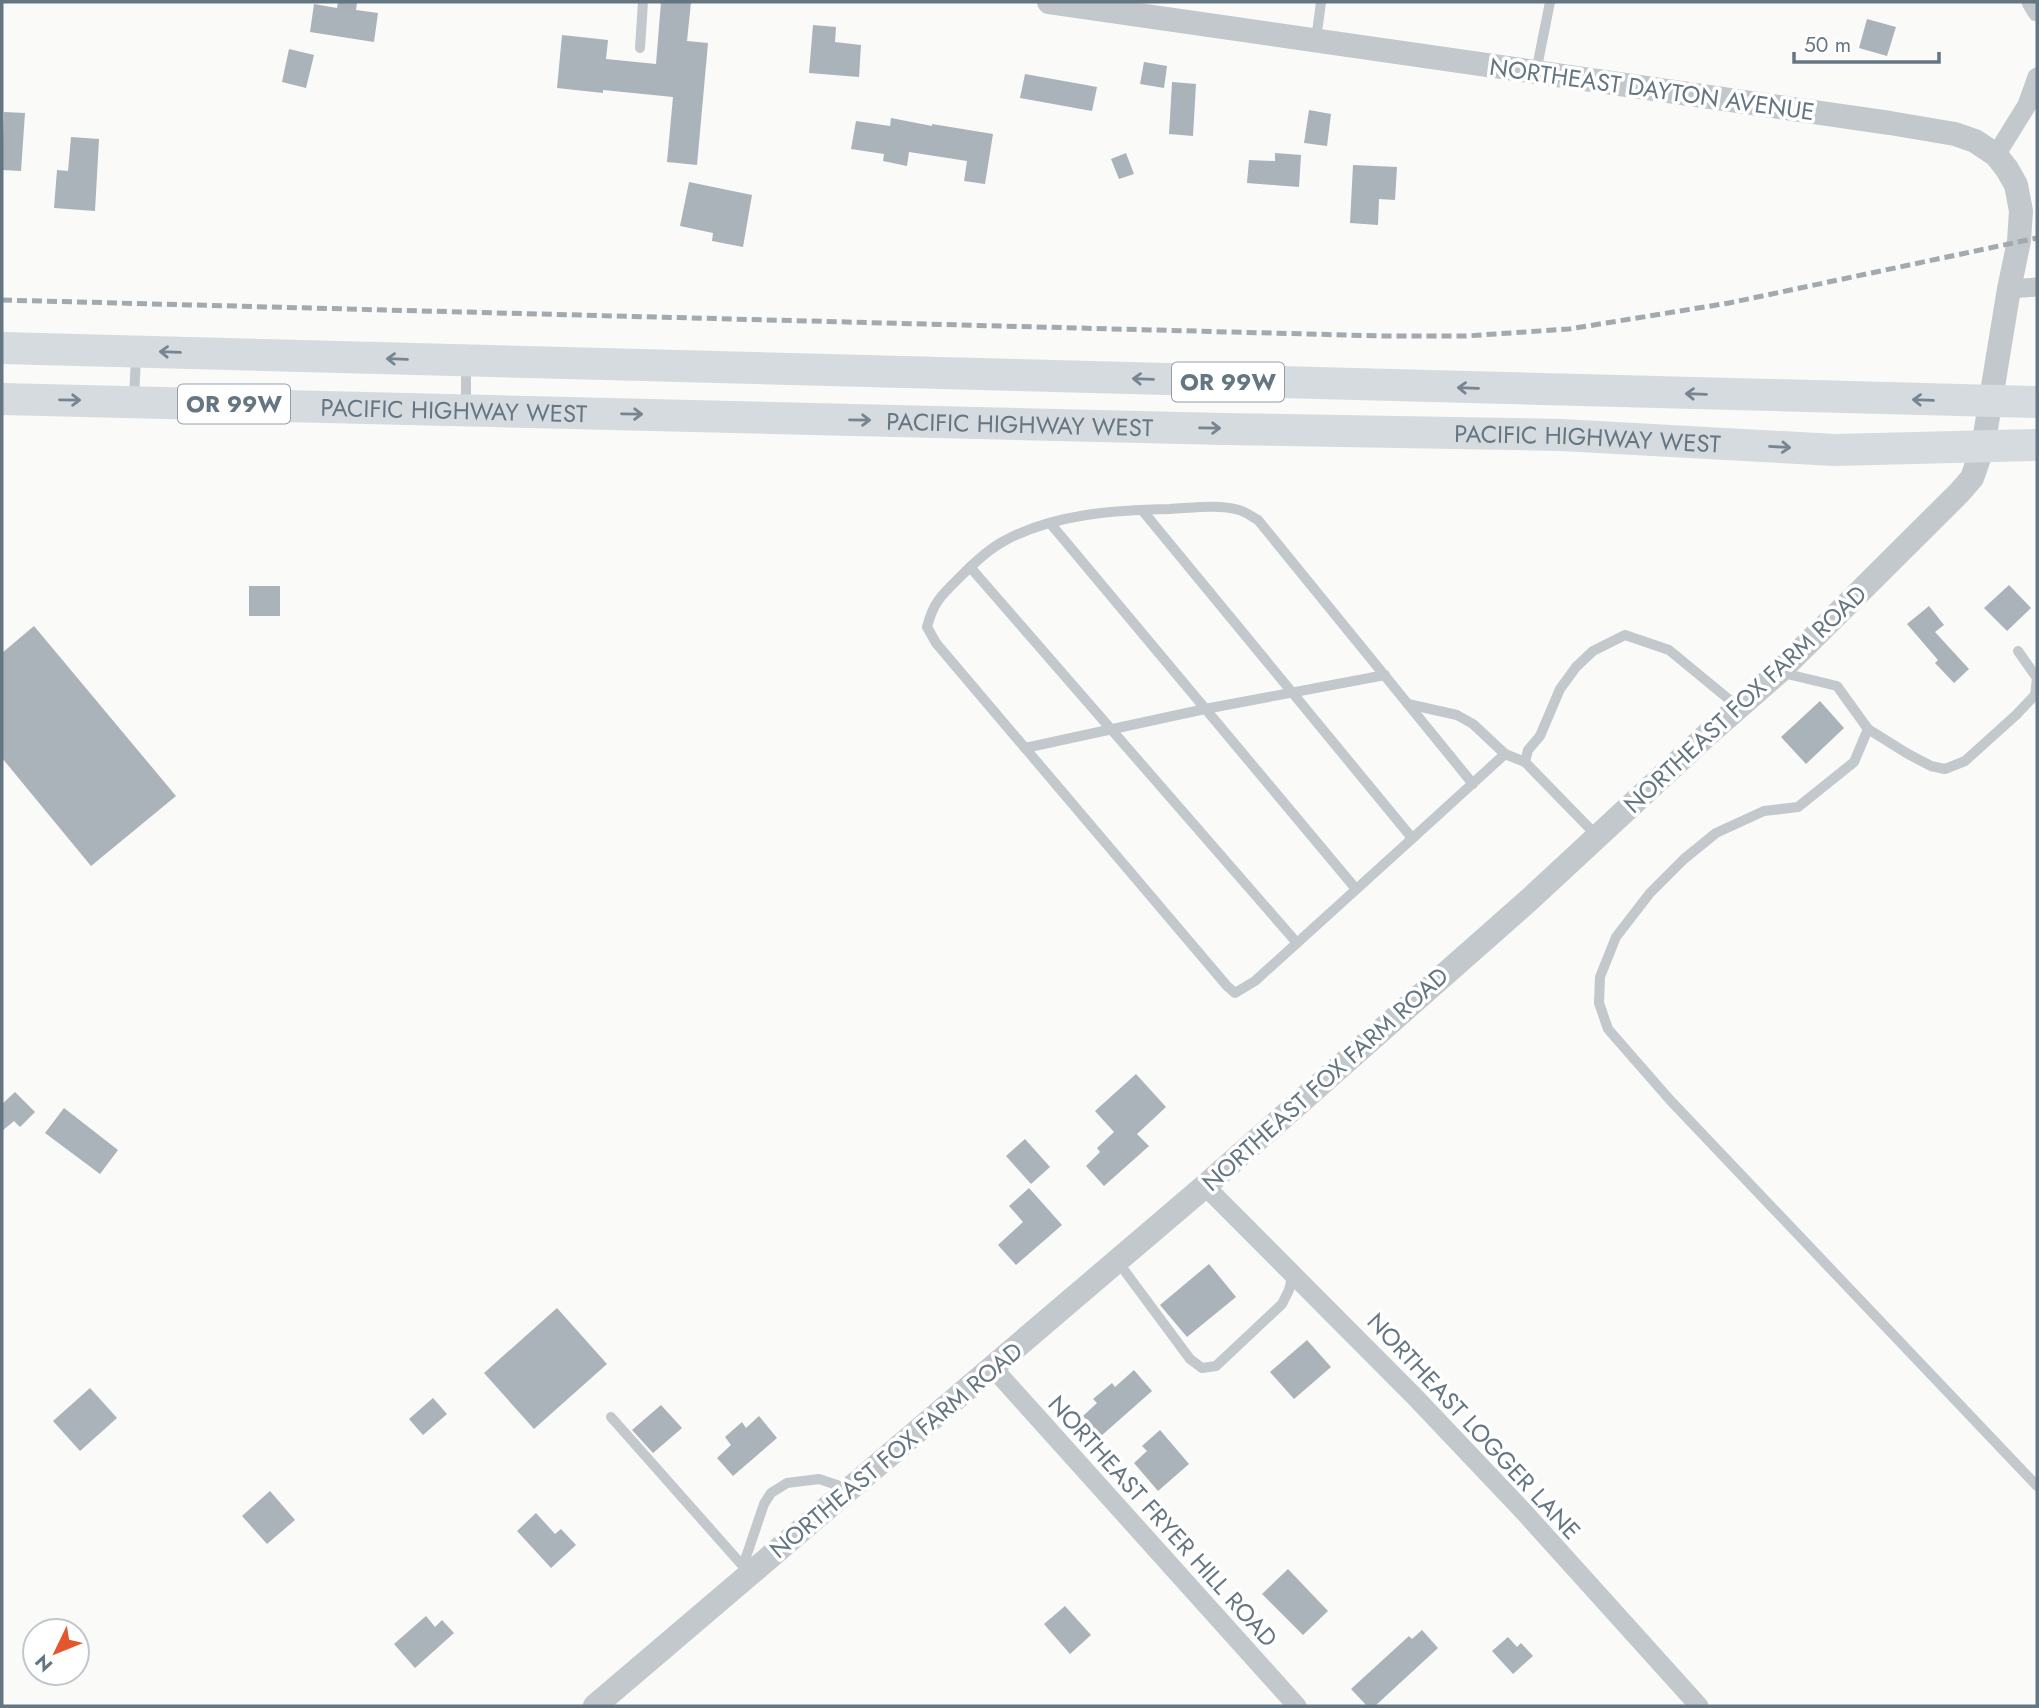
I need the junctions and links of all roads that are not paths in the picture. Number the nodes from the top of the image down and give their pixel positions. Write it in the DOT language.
graph roads {
  1 [pos="643,2"];
  2 [pos="1051,2"];
  3 [pos="1321,2"];
  4 [pos="1550,2"];
  5 [pos="2031,2"];
  6 [pos="2037,12"];
  7 [pos="1315,40"];
  8 [pos="640,48"];
  9 [pos="1536,72"];
  10 [pos="2037,77"];
  11 [pos="1996,155"];
  12 [pos="2037,287"];
  13 [pos="2009,289"];
  14 [pos="2,348"];
  15 [pos="136,352"];
  16 [pos="466,361"];
  17 [pos="2,399"];
  18 [pos="134,402"];
  19 [pos="1992,402"];
  20 [pos="2037,402"];
  21 [pos="466,410"];
  22 [pos="2037,445"];
  23 [pos="1983,447"];
  24 [pos="1142,510"];
  25 [pos="1050,523"];
  26 [pos="970,567"];
  27 [pos="2018,650"];
  28 [pos="1779,672"];
  29 [pos="1385,676"];
  30 [pos="1293,694"];
  31 [pos="1408,704"];
  32 [pos="1739,708"];
  33 [pos="1205,709"];
  34 [pos="1111,729"];
  35 [pos="1868,729"];
  36 [pos="1025,748"];
  37 [pos="1505,754"];
  38 [pos="1525,762"];
  39 [pos="1473,784"];
  40 [pos="1598,837"];
  41 [pos="1412,838"];
  42 [pos="1356,889"];
  43 [pos="1297,943"];
  44 [pos="1205,1186"];
  45 [pos="1117,1261"];
  46 [pos="1293,1274"];
  47 [pos="993,1368"];
  48 [pos="611,1417"];
  49 [pos="2037,1486"];
  50 [pos="850,1490"];
  51 [pos="747,1570"];
  52 [pos="595,1706"];
  53 [pos="1297,1706"];
  54 [pos="1699,1706"];
  1 -- 8 [label="lane"];
  2 -- 7 [label="street, NORTHEAST DAYTON AVENUE"];
  3 -- 7 [label="lane"];
  4 -- 9 [label="lane"];
  5 -- 6 [label="street"];
  7 -- 9 [label="street, NORTHEAST DAYTON AVENUE"];
  9 -- 11 [label="street, NORTHEAST DAYTON AVENUE"];
  10 -- 11 [label="street"];
  11 -- 13 [label="street, NORTHEAST DAYTON AVENUE"];
  12 -- 13 [label="street"];
  13 -- 19 [label="street, NORTHEAST DAYTON AVENUE"];
  14 -- 15 [label="main road, PACIFIC HIGHWAY WEST / OR 99W"];
  16 -- 15 [label="main road, PACIFIC HIGHWAY WEST / OR 99W, one-way"];
  15 -- 18 [label="lane"];
  19 -- 16 [label="main road, PACIFIC HIGHWAY WEST / OR 99W, one-way"];
  16 -- 21 [label="lane"];
  17 -- 18 [label="main road, PACIFIC HIGHWAY WEST / OR 99W, one-way"];
  18 -- 21 [label="main road, PACIFIC HIGHWAY WEST / OR 99W"];
  19 -- 20 [label="main road, PACIFIC HIGHWAY WEST / OR 99W"];
  19 -- 23 [label="street, NORTHEAST FOX FARM ROAD"];
  21 -- 23 [label="main road, PACIFIC HIGHWAY WEST / OR 99W, one-way"];
  22 -- 23 [label="main road, PACIFIC HIGHWAY WEST / OR 99W"];
  23 -- 28 [label="street, NORTHEAST FOX FARM ROAD"];
  24 -- 25 [label="lane"];
  24 -- 29 [label="lane"];
  24 -- 30 [label="lane"];
  25 -- 26 [label="lane"];
  25 -- 33 [label="lane"];
  26 -- 34 [label="lane"];
  26 -- 36 [label="lane"];
  27 -- 35 [label="lane"];
  28 -- 32 [label="street, NORTHEAST FOX FARM ROAD"];
  28 -- 35 [label="lane"];
  29 -- 30 [label="lane"];
  29 -- 31 [label="lane"];
  30 -- 33 [label="lane"];
  30 -- 41 [label="lane"];
  31 -- 37 [label="lane"];
  31 -- 39 [label="lane"];
  32 -- 38 [label="lane"];
  32 -- 40 [label="street, NORTHEAST FOX FARM ROAD"];
  33 -- 34 [label="lane"];
  33 -- 42 [label="lane"];
  34 -- 36 [label="lane"];
  34 -- 43 [label="lane"];
  35 -- 49 [label="lane"];
  36 -- 43 [label="lane"];
  37 -- 38 [label="lane"];
  37 -- 39 [label="lane"];
  38 -- 40 [label="lane"];
  39 -- 41 [label="lane"];
  40 -- 44 [label="street, NORTHEAST FOX FARM ROAD"];
  41 -- 42 [label="lane"];
  42 -- 43 [label="lane"];
  44 -- 45 [label="street, NORTHEAST FOX FARM ROAD"];
  44 -- 46 [label="street, NORTHEAST LOGGER LANE"];
  45 -- 46 [label="lane"];
  45 -- 47 [label="street, NORTHEAST FOX FARM ROAD"];
  46 -- 54 [label="street, NORTHEAST LOGGER LANE"];
  47 -- 50 [label="street, NORTHEAST FOX FARM ROAD"];
  47 -- 53 [label="street, NORTHEAST FRYER HILL ROAD"];
  48 -- 51 [label="lane"];
  50 -- 51 [label="street, NORTHEAST FOX FARM ROAD"];
  50 -- 51 [label="lane"];
  51 -- 52 [label="street, NORTHEAST FOX FARM ROAD"];
}
